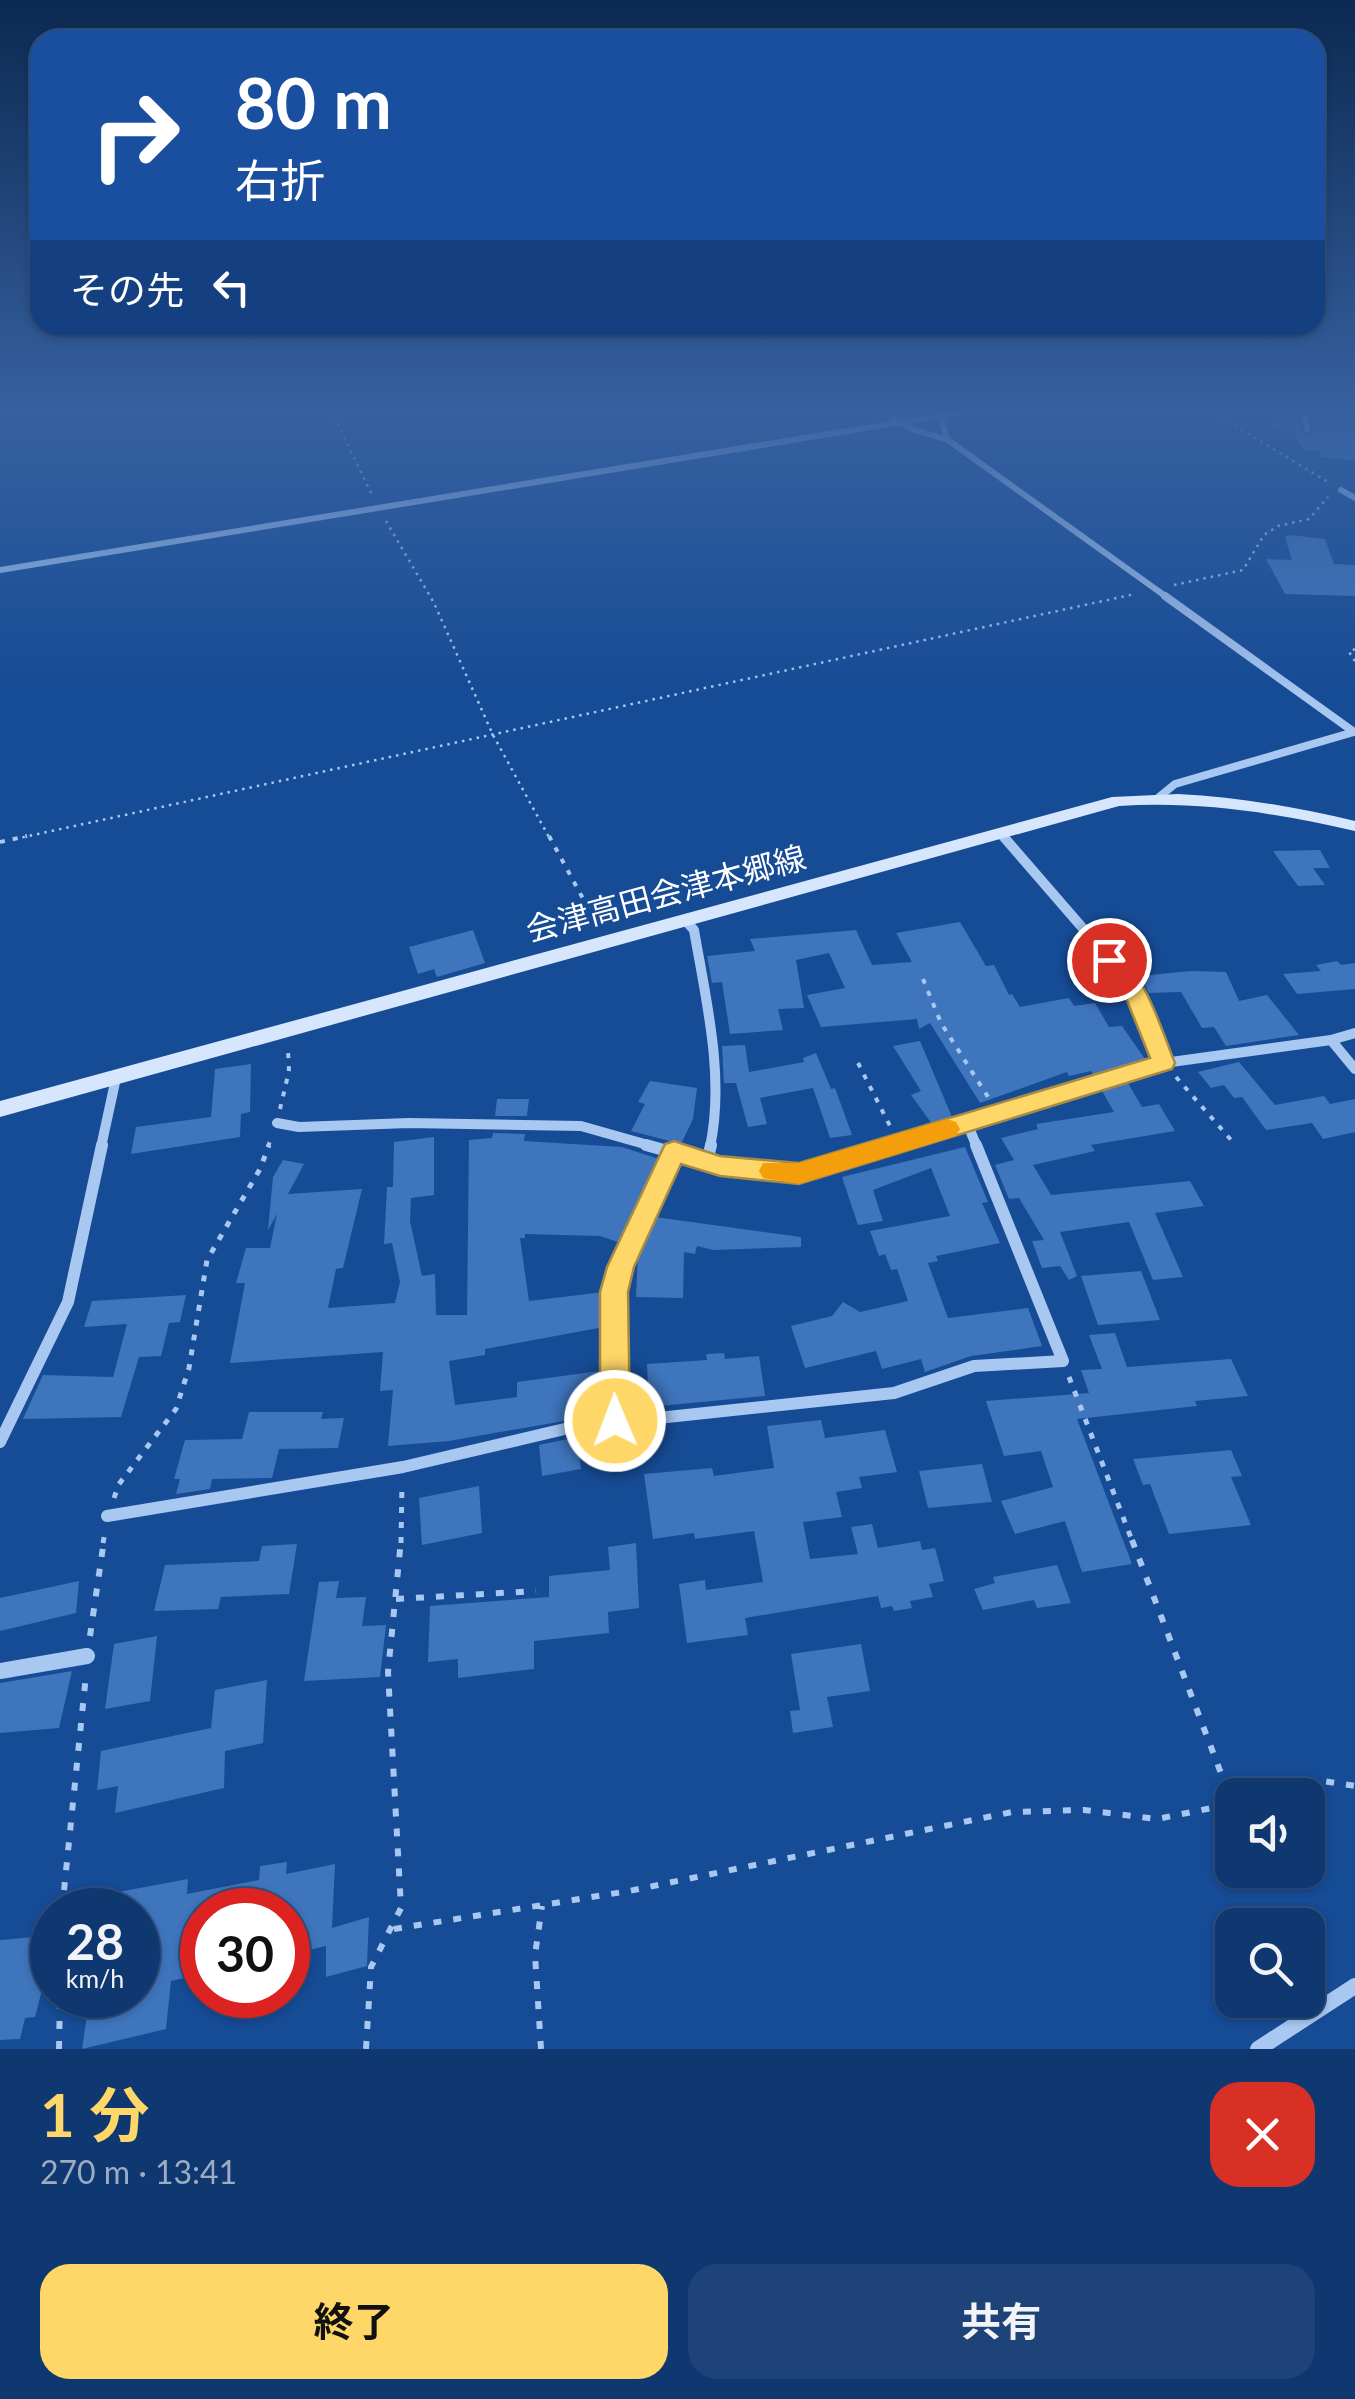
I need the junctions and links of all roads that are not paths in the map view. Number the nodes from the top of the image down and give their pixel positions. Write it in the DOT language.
graph roads {
  1 [pos="393,506"];
  2 [pos="1040,506"];
  3 [pos="0,570"];
  4 [pos="1354,733"];
  5 [pos="1159,797"];
  6 [pos="1355,826"];
  7 [pos="1000,833"];
  8 [pos="685,920"];
  9 [pos="1355,1033"];
  10 [pos="1330,1040"];
  11 [pos="1164,1063"];
  12 [pos="1355,1068"];
  13 [pos="116,1078"];
  14 [pos="0,1109"];
  15 [pos="276,1123"];
  16 [pos="967,1123"];
  17 [pos="674,1151"];
  18 [pos="707,1162"];
  19 [pos="615,1421"];
  20 [pos="0,1442"];
  21 [pos="107,1516"];
  22 [pos="87,1656"];
  23 [pos="0,1671"];
  24 [pos="1355,1986"];
  25 [pos="1258,2049"];
  1 -- 3 [label="street"];
  2 -- 4 [label="street"];
  4 -- 5 [label="street"];
  5 -- 6 [label="main road, 会津高田会津本郷線"];
  5 -- 7 [label="main road, 会津高田会津本郷線"];
  7 -- 8 [label="main road, 会津高田会津本郷線"];
  7 -- 11 [label="street"];
  8 -- 13 [label="main road, 会津高田会津本郷線"];
  8 -- 18 [label="street"];
  9 -- 10 [label="street"];
  10 -- 11 [label="street"];
  10 -- 12 [label="street"];
  11 -- 16 [label="street"];
  13 -- 14 [label="main road, 会津高田会津本郷線"];
  13 -- 20 [label="street"];
  15 -- 17 [label="street"];
  16 -- 18 [label="street"];
  16 -- 19 [label="street"];
  17 -- 18 [label="street"];
  17 -- 19 [label="street"];
  19 -- 21 [label="street"];
  22 -- 23 [label="street"];
  24 -- 25 [label="street"];
}
